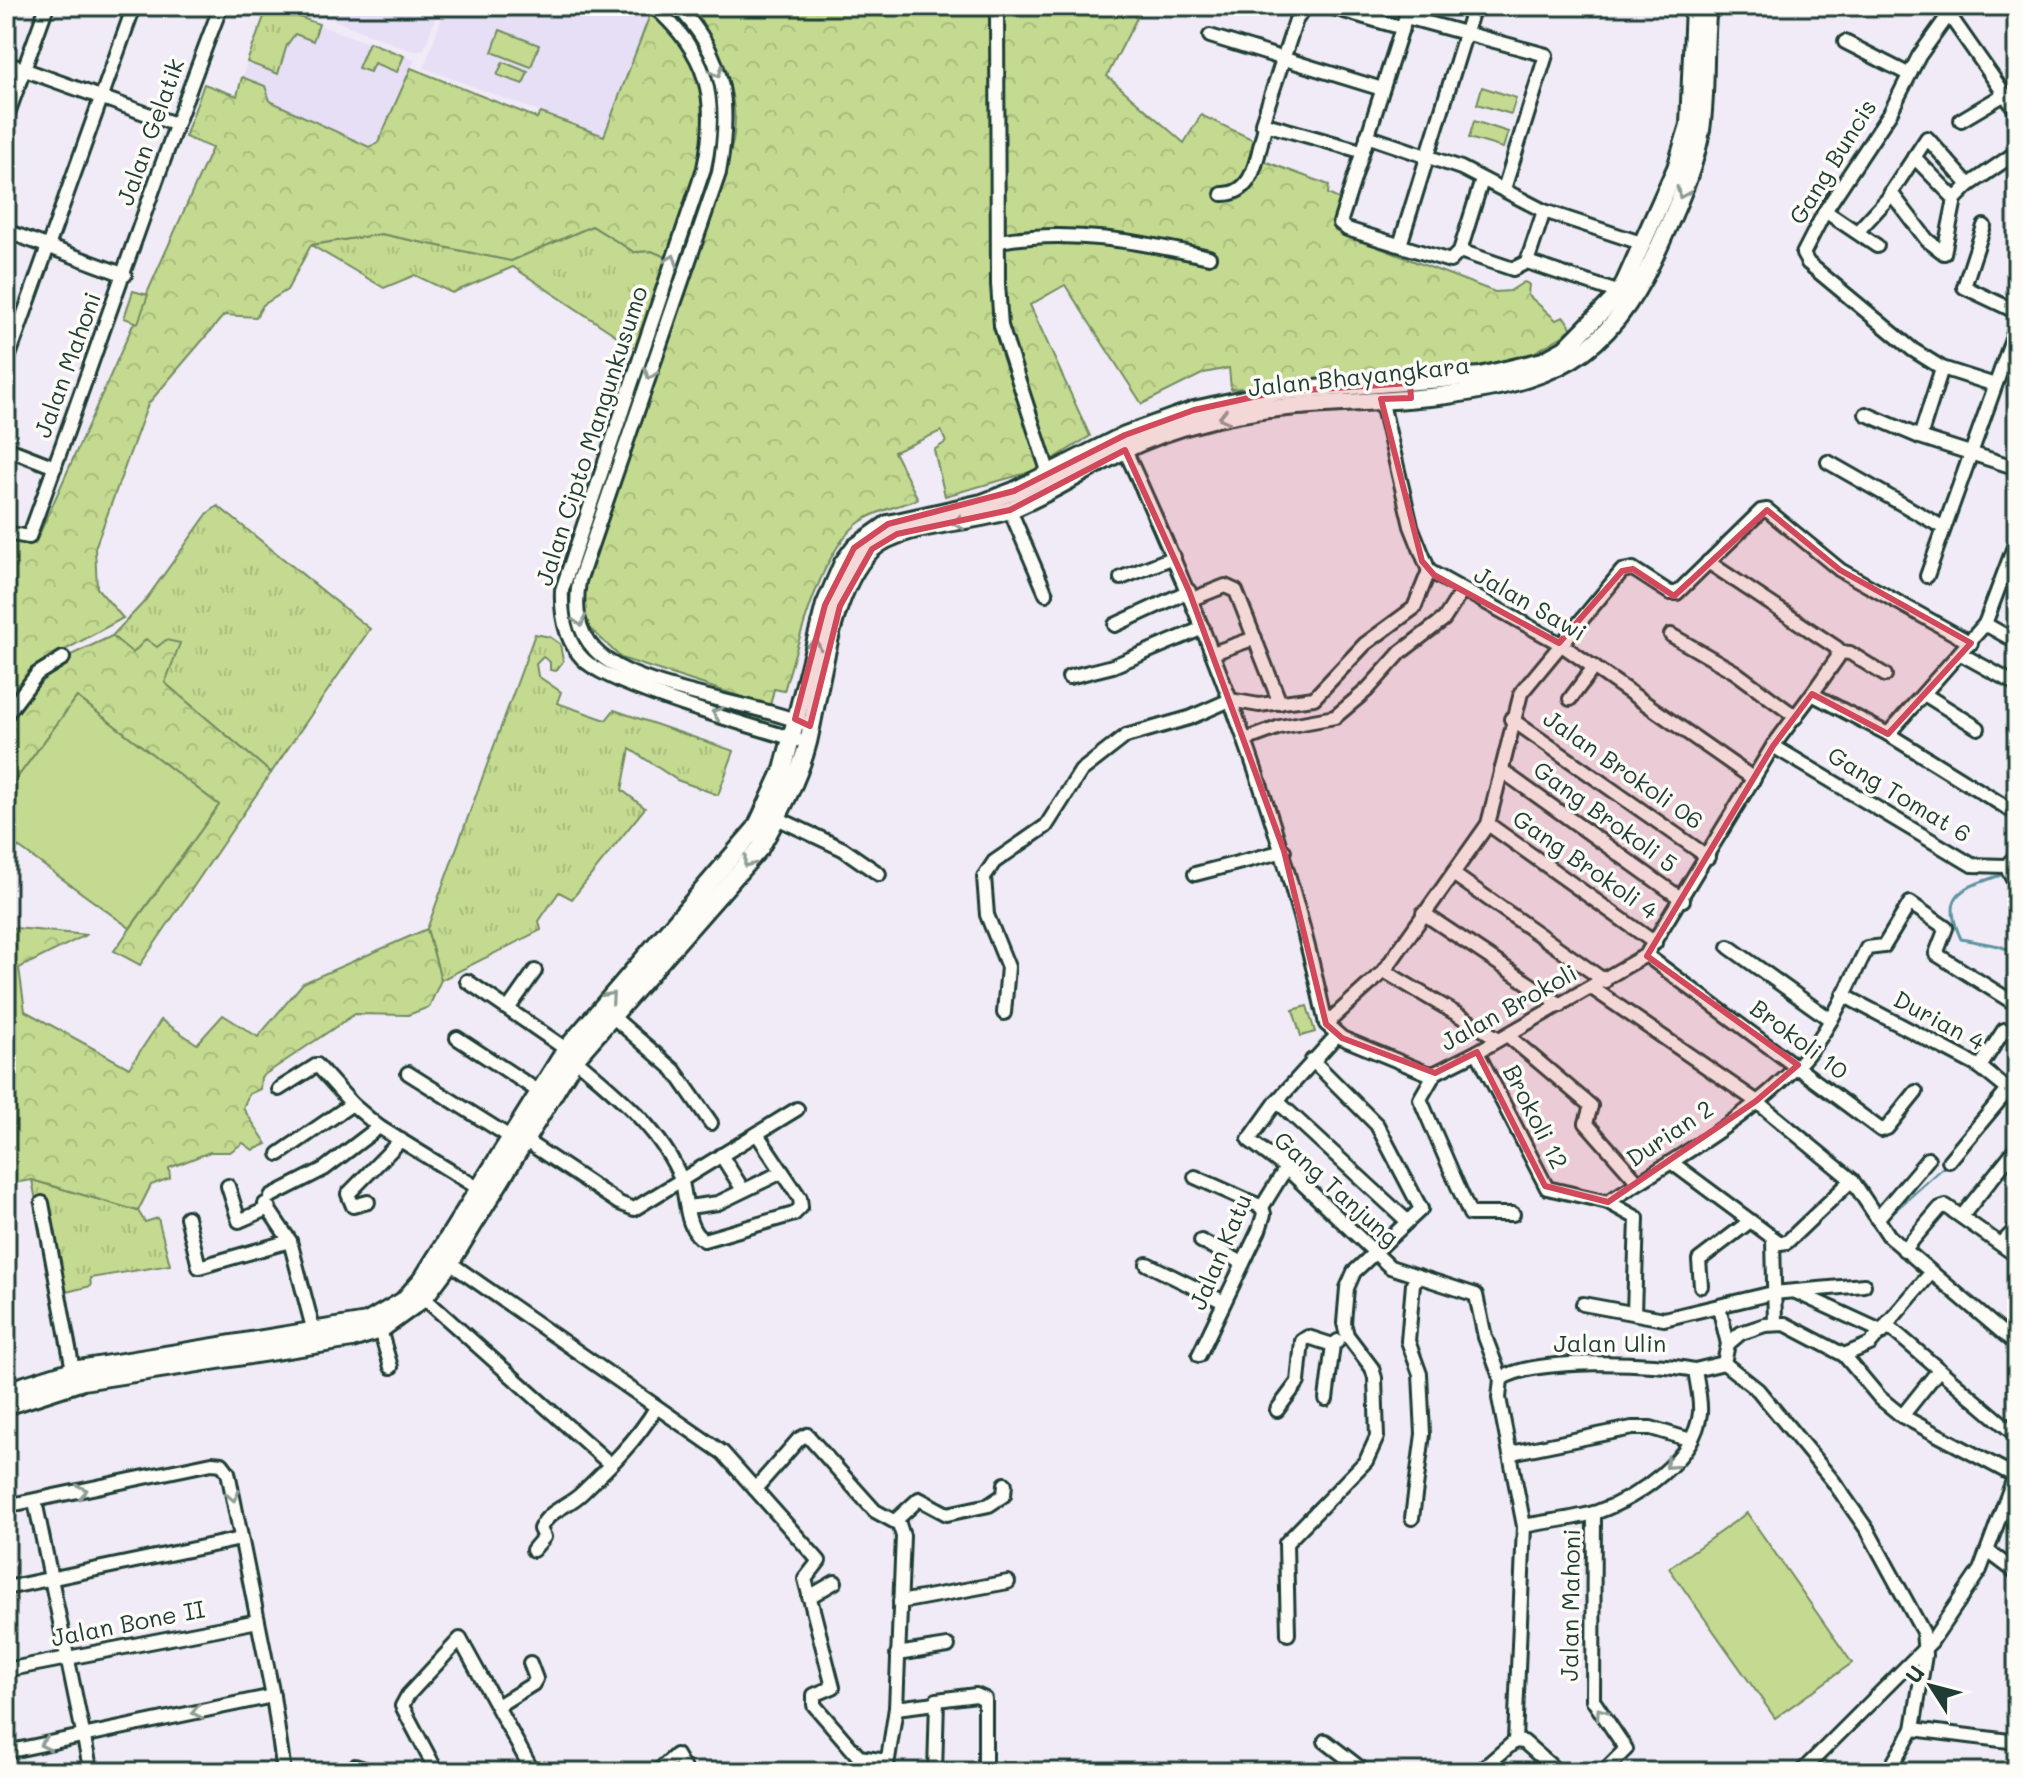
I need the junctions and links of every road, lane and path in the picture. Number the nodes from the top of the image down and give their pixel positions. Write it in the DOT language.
graph roads {
  1 [pos="47,6"];
  2 [pos="134,6"];
  3 [pos="221,6"];
  4 [pos="653,6"];
  5 [pos="677,6"];
  6 [pos="997,6"];
  7 [pos="1306,6"];
  8 [pos="1327,6"];
  9 [pos="1373,6"];
  10 [pos="1474,6"];
  11 [pos="1694,6"];
  12 [pos="1708,6"];
  13 [pos="1949,9"];
  14 [pos="1406,17"];
  15 [pos="1370,20"];
  16 [pos="1465,34"];
  17 [pos="1210,36"];
  18 [pos="1845,42"];
  19 [pos="1283,57"];
  20 [pos="6,63"];
  21 [pos="24,70"];
  22 [pos="1908,74"];
  23 [pos="1382,89"];
  24 [pos="2005,94"];
  25 [pos="101,99"];
  26 [pos="2017,112"];
  27 [pos="6,119"];
  28 [pos="1961,120"];
  29 [pos="175,124"];
  30 [pos="1265,127"];
  31 [pos="1367,136"];
  32 [pos="1361,151"];
  33 [pos="2017,152"];
  34 [pos="1426,155"];
  35 [pos="1914,157"];
  36 [pos="1482,180"];
  37 [pos="1969,185"];
  38 [pos="1504,189"];
  39 [pos="1222,194"];
  40 [pos="1890,194"];
  41 [pos="1955,199"];
  42 [pos="1544,211"];
  43 [pos="1825,211"];
  44 [pos="1664,216"];
  45 [pos="1984,226"];
  46 [pos="6,231"];
  47 [pos="1858,231"];
  48 [pos="1000,241"];
  49 [pos="1400,245"];
  50 [pos="1877,246"];
  51 [pos="47,247"];
  52 [pos="1651,247"];
  53 [pos="1460,251"];
  54 [pos="1209,257"];
  55 [pos="1527,262"];
  56 [pos="125,275"];
  57 [pos="1620,293"];
  58 [pos="657,305"];
  59 [pos="672,311"];
  60 [pos="2017,312"];
  61 [pos="2017,325"];
  62 [pos="6,364"];
  63 [pos="1942,368"];
  64 [pos="1995,385"];
  65 [pos="1446,388"];
  66 [pos="1410,391"];
  67 [pos="1381,399"];
  68 [pos="1866,414"];
  69 [pos="1920,437"];
  70 [pos="6,448"];
  71 [pos="1125,450"];
  72 [pos="1970,452"];
  73 [pos="1828,462"];
  74 [pos="55,467"];
  75 [pos="2017,468"];
  76 [pos="1049,474"];
  77 [pos="1010,510"];
  78 [pos="1944,528"];
  79 [pos="6,533"];
  80 [pos="2017,539"];
  81 [pos="1174,557"];
  82 [pos="1708,562"];
  83 [pos="1431,573"];
  84 [pos="1927,576"];
  85 [pos="1121,578"];
  86 [pos="1457,588"];
  87 [pos="1046,594"];
  88 [pos="1191,595"];
  89 [pos="1985,624"];
  90 [pos="1115,625"];
  91 [pos="1203,628"];
  92 [pos="1671,635"];
  93 [pos="1255,638"];
  94 [pos="2017,642"];
  95 [pos="1559,643"];
  96 [pos="1971,643"];
  97 [pos="1839,652"];
  98 [pos="1213,653"];
  99 [pos="1961,654"];
  100 [pos="63,658"];
  101 [pos="1594,667"];
  102 [pos="1885,675"];
  103 [pos="1069,677"];
  104 [pos="2017,685"];
  105 [pos="1812,694"];
  106 [pos="1924,694"];
  107 [pos="1570,699"];
  108 [pos="1230,700"];
  109 [pos="1280,703"];
  110 [pos="6,715"];
  111 [pos="1796,717"];
  112 [pos="1511,719"];
  113 [pos="802,723"];
  114 [pos="1978,728"];
  115 [pos="1888,734"];
  116 [pos="1244,736"];
  117 [pos="799,740"];
  118 [pos="1773,746"];
  119 [pos="1501,770"];
  120 [pos="1754,779"];
  121 [pos="2017,813"];
  122 [pos="777,818"];
  123 [pos="1488,824"];
  124 [pos="1284,851"];
  125 [pos="2017,855"];
  126 [pos="1708,857"];
  127 [pos="879,874"];
  128 [pos="1195,874"];
  129 [pos="1453,874"];
  130 [pos="2010,874"];
  131 [pos="1683,900"];
  132 [pos="1423,913"];
  133 [pos="1655,943"];
  134 [pos="1729,947"];
  135 [pos="1646,955"];
  136 [pos="535,971"];
  137 [pos="1384,971"];
  138 [pos="638,976"];
  139 [pos="467,981"];
  140 [pos="1605,981"];
  141 [pos="1592,988"];
  142 [pos="1843,995"];
  143 [pos="1561,1005"];
  144 [pos="2017,1005"];
  145 [pos="508,1009"];
  146 [pos="1004,1013"];
  147 [pos="612,1016"];
  148 [pos="1831,1020"];
  149 [pos="1326,1024"];
  150 [pos="2004,1030"];
  151 [pos="1337,1035"];
  152 [pos="1503,1037"];
  153 [pos="457,1038"];
  154 [pos="1477,1052"];
  155 [pos="571,1054"];
  156 [pos="1312,1060"];
  157 [pos="1798,1065"];
  158 [pos="1980,1067"];
  159 [pos="408,1073"];
  160 [pos="1435,1073"];
  161 [pos="279,1089"];
  162 [pos="538,1091"];
  163 [pos="1916,1092"];
  164 [pos="2013,1093"];
  165 [pos="1277,1101"];
  166 [pos="1756,1101"];
  167 [pos="352,1104"];
  168 [pos="797,1109"];
  169 [pos="711,1123"];
  170 [pos="379,1127"];
  171 [pos="757,1134"];
  172 [pos="516,1138"];
  173 [pos="401,1140"];
  174 [pos="2017,1147"];
  175 [pos="279,1154"];
  176 [pos="721,1155"];
  177 [pos="1928,1159"];
  178 [pos="1949,1161"];
  179 [pos="1671,1162"];
  180 [pos="1286,1168"];
  181 [pos="782,1172"];
  182 [pos="1195,1177"];
  183 [pos="680,1179"];
  184 [pos="1852,1180"];
  185 [pos="1638,1182"];
  186 [pos="228,1186"];
  187 [pos="478,1188"];
  188 [pos="743,1190"];
  189 [pos="268,1202"];
  190 [pos="368,1202"];
  191 [pos="1608,1202"];
  192 [pos="42,1203"];
  193 [pos="688,1207"];
  194 [pos="1262,1207"];
  195 [pos="1513,1214"];
  196 [pos="1962,1216"];
  197 [pos="187,1217"];
  198 [pos="1877,1219"];
  199 [pos="1406,1220"];
  200 [pos="1749,1222"];
  201 [pos="2017,1228"];
  202 [pos="1773,1240"];
  203 [pos="290,1241"];
  204 [pos="1201,1241"];
  205 [pos="2001,1244"];
  206 [pos="1902,1249"];
  207 [pos="2017,1256"];
  208 [pos="1385,1261"];
  209 [pos="450,1263"];
  210 [pos="1243,1263"];
  211 [pos="1147,1264"];
  212 [pos="1931,1273"];
  213 [pos="1418,1276"];
  214 [pos="1864,1285"];
  215 [pos="1701,1286"];
  216 [pos="1793,1291"];
  217 [pos="1773,1293"];
  218 [pos="424,1298"];
  219 [pos="1224,1302"];
  220 [pos="1583,1304"];
  221 [pos="1719,1307"];
  222 [pos="1634,1313"];
  223 [pos="1775,1323"];
  224 [pos="1885,1329"];
  225 [pos="380,1330"];
  226 [pos="314,1332"];
  227 [pos="1347,1335"];
  228 [pos="1728,1344"];
  229 [pos="1333,1345"];
  230 [pos="2017,1345"];
  231 [pos="1199,1355"];
  232 [pos="1844,1355"];
  233 [pos="1724,1363"];
  234 [pos="391,1367"];
  235 [pos="73,1370"];
  236 [pos="1695,1370"];
  237 [pos="1938,1371"];
  238 [pos="1501,1379"];
  239 [pos="6,1391"];
  240 [pos="26,1392"];
  241 [pos="1326,1399"];
  242 [pos="6,1406"];
  243 [pos="656,1408"];
  244 [pos="1277,1410"];
  245 [pos="1902,1416"];
  246 [pos="2017,1436"];
  247 [pos="1691,1440"];
  248 [pos="1511,1453"];
  249 [pos="610,1464"];
  250 [pos="2016,1473"];
  251 [pos="1005,1484"];
  252 [pos="755,1489"];
  253 [pos="2013,1492"];
  254 [pos="35,1501"];
  255 [pos="6,1506"];
  256 [pos="1594,1513"];
  257 [pos="1412,1518"];
  258 [pos="895,1521"];
  259 [pos="1524,1526"];
  260 [pos="241,1539"];
  261 [pos="533,1550"];
  262 [pos="1989,1552"];
  263 [pos="2017,1573"];
  264 [pos="51,1579"];
  265 [pos="835,1582"];
  266 [pos="1008,1582"];
  267 [pos="6,1588"];
  268 [pos="809,1597"];
  269 [pos="900,1602"];
  270 [pos="258,1621"];
  271 [pos="1288,1634"];
  272 [pos="948,1646"];
  273 [pos="1925,1649"];
  274 [pos="897,1654"];
  275 [pos="67,1658"];
  276 [pos="530,1663"];
  277 [pos="6,1670"];
  278 [pos="273,1696"];
  279 [pos="936,1703"];
  280 [pos="499,1705"];
  281 [pos="896,1708"];
  282 [pos="1913,1729"];
  283 [pos="84,1736"];
  284 [pos="1325,1741"];
  285 [pos="1515,1741"];
  286 [pos="2017,1742"];
  287 [pos="6,1752"];
  288 [pos="887,1767"];
  289 [pos="368,1770"];
  290 [pos="91,1772"];
  291 [pos="284,1772"];
  292 [pos="347,1772"];
  293 [pos="437,1772"];
  294 [pos="533,1772"];
  295 [pos="657,1772"];
  296 [pos="686,1772"];
  297 [pos="935,1772"];
  298 [pos="985,1772"];
  299 [pos="1364,1772"];
  300 [pos="1479,1772"];
  301 [pos="1558,1772"];
  302 [pos="1603,1772"];
  303 [pos="1801,1772"];
  304 [pos="1888,1772"];
  1 -- 21 [label="street"];
  2 -- 25 [label="street"];
  3 -- 29 [label="street, Jalan Gelatik"];
  58 -- 4 [label="street, Jalan Cipto Mangunkusumo, one-way"];
  5 -- 59 [label="street, Jalan Cipto Mangunkusumo, one-way"];
  6 -- 48 [label="street"];
  7 -- 19 [label="street"];
  8 -- 15 [label="street"];
  9 -- 15 [label="street"];
  10 -- 16 [label="street"];
  11 -- 44 [label="main road, Jalan Bhayangkara"];
  12 -- 44 [label="main road, Jalan Bhayangkara, one-way"];
  13 -- 22 [label="street, Gang Buncis"];
  13 -- 24 [label="street"];
  14 -- 15 [label="street"];
  14 -- 16 [label="street"];
  14 -- 23 [label="street"];
  16 -- 34 [label="street"];
  16 -- 38 [label="street"];
  17 -- 19 [label="street"];
  18 -- 22 [label="street"];
  19 -- 23 [label="street"];
  19 -- 30 [label="street"];
  20 -- 21 [label="street"];
  21 -- 25 [label="street"];
  21 -- 27 [label="street"];
  22 -- 43 [label="street, Gang Buncis"];
  23 -- 31 [label="street"];
  24 -- 26 [label="street"];
  24 -- 28 [label="street"];
  25 -- 29 [label="street"];
  25 -- 51 [label="street"];
  29 -- 56 [label="street, Jalan Gelatik"];
  30 -- 32 [label="street"];
  30 -- 39 [label="street"];
  31 -- 32 [label="street"];
  31 -- 34 [label="street"];
  32 -- 49 [label="street"];
  33 -- 37 [label="street"];
  34 -- 36 [label="street"];
  34 -- 49 [label="street"];
  35 -- 37 [label="street"];
  35 -- 40 [label="street"];
  35 -- 41 [label="street"];
  36 -- 38 [label="street"];
  36 -- 53 [label="street"];
  37 -- 41 [label="street"];
  38 -- 42 [label="street"];
  40 -- 41 [label="street"];
  40 -- 47 [label="street"];
  42 -- 52 [label="street"];
  42 -- 55 [label="street"];
  43 -- 47 [label="street"];
  43 -- 63 [label="street, Gang Buncis"];
  44 -- 52 [label="main road, Jalan Bhayangkara"];
  45 -- 60 [label="street"];
  46 -- 51 [label="street"];
  47 -- 50 [label="street"];
  48 -- 54 [label="street"];
  48 -- 76 [label="street"];
  49 -- 53 [label="street"];
  51 -- 56 [label="street"];
  51 -- 62 [label="street"];
  52 -- 57 [label="main road, Jalan Bhayangkara"];
  52 -- 65 [label="main road, Jalan Bhayangkara"];
  53 -- 55 [label="street"];
  55 -- 57 [label="street"];
  56 -- 74 [label="street, Jalan Mahoni"];
  57 -- 65 [label="main road, Jalan Bhayangkara"];
  58 -- 59 [label="street"];
  117 -- 58 [label="street, Jalan Cipto Mangunkusumo, one-way"];
  59 -- 113 [label="street, Jalan Cipto Mangunkusumo, one-way"];
  61 -- 64 [label="street"];
  63 -- 64 [label="street, Gang Buncis"];
  63 -- 69 [label="street"];
  64 -- 72 [label="street"];
  65 -- 66 [label="main road, Jalan Bhayangkara"];
  66 -- 67 [label="main road, Jalan Bhayangkara"];
  66 -- 76 [label="main road, Jalan Bhayangkara"];
  67 -- 71 [label="main road, Jalan Bhayangkara, one-way"];
  67 -- 83 [label="street"];
  68 -- 69 [label="street"];
  69 -- 72 [label="street"];
  70 -- 74 [label="street"];
  71 -- 77 [label="main road, Jalan Bhayangkara"];
  71 -- 81 [label="street"];
  72 -- 75 [label="street"];
  72 -- 78 [label="street"];
  73 -- 78 [label="street"];
  74 -- 79 [label="street, Jalan Mahoni"];
  113 -- 76 [label="main road, Jalan Bhayangkara, one-way"];
  77 -- 87 [label="street"];
  77 -- 113 [label="main road, Jalan Bhayangkara, one-way"];
  78 -- 84 [label="street"];
  80 -- 89 [label="street"];
  81 -- 85 [label="street"];
  81 -- 88 [label="street"];
  82 -- 95 [label="street"];
  82 -- 96 [label="street"];
  82 -- 97 [label="street"];
  83 -- 86 [label="street, Jalan Sawi"];
  83 -- 109 [label="street"];
  86 -- 95 [label="street, Jalan Sawi"];
  86 -- 116 [label="street"];
  88 -- 90 [label="street"];
  88 -- 91 [label="street"];
  88 -- 93 [label="street"];
  89 -- 94 [label="street"];
  89 -- 96 [label="street"];
  91 -- 98 [label="street"];
  91 -- 103 [label="street"];
  92 -- 111 [label="street"];
  93 -- 98 [label="street"];
  93 -- 109 [label="street"];
  95 -- 101 [label="street, Jalan Sawi"];
  95 -- 112 [label="street"];
  96 -- 99 [label="street"];
  97 -- 102 [label="street"];
  97 -- 105 [label="street, Jalan Brokoli"];
  98 -- 108 [label="street"];
  99 -- 104 [label="street"];
  99 -- 106 [label="street"];
  100 -- 110 [label="street"];
  101 -- 107 [label="street"];
  101 -- 120 [label="street, Jalan Sawi"];
  105 -- 111 [label="street, Jalan Brokoli"];
  105 -- 115 [label="street"];
  106 -- 114 [label="street"];
  106 -- 115 [label="street"];
  108 -- 109 [label="street"];
  108 -- 116 [label="street"];
  108 -- 146 [label="street"];
  111 -- 118 [label="street, Jalan Brokoli"];
  112 -- 119 [label="street"];
  112 -- 126 [label="street, Jalan Brokoli 06"];
  113 -- 117 [label="main road"];
  115 -- 121 [label="street"];
  116 -- 124 [label="street"];
  117 -- 122 [label="main road"];
  117 -- 138 [label="main road"];
  118 -- 120 [label="street, Jalan Brokoli"];
  118 -- 130 [label="street, Gang Tomat 6"];
  119 -- 123 [label="street"];
  119 -- 131 [label="street, Gang Brokoli 5"];
  120 -- 126 [label="street, Jalan Brokoli"];
  122 -- 127 [label="street"];
  122 -- 138 [label="main road, one-way"];
  123 -- 129 [label="street"];
  123 -- 133 [label="street, Gang Brokoli 4"];
  124 -- 128 [label="street"];
  124 -- 149 [label="street"];
  125 -- 130 [label="street"];
  126 -- 131 [label="street, Jalan Brokoli"];
  129 -- 132 [label="street"];
  129 -- 140 [label="street"];
  131 -- 133 [label="street, Jalan Brokoli"];
  132 -- 137 [label="street"];
  132 -- 143 [label="street"];
  133 -- 135 [label="street, Jalan Brokoli"];
  134 -- 148 [label="street"];
  135 -- 140 [label="street, Jalan Brokoli"];
  135 -- 157 [label="street, Brokoli 10"];
  136 -- 145 [label="street"];
  137 -- 149 [label="street"];
  137 -- 152 [label="street"];
  138 -- 147 [label="main road"];
  155 -- 138 [label="main road, one-way"];
  139 -- 145 [label="street"];
  140 -- 141 [label="street, Jalan Brokoli"];
  141 -- 143 [label="street, Jalan Brokoli"];
  141 -- 166 [label="street"];
  142 -- 144 [label="street, Durian 2"];
  142 -- 148 [label="street, Durian 2"];
  142 -- 158 [label="street, Durian 4"];
  143 -- 152 [label="street, Jalan Brokoli"];
  145 -- 155 [label="street"];
  147 -- 155 [label="main road"];
  147 -- 169 [label="street"];
  148 -- 157 [label="street, Durian 2"];
  149 -- 151 [label="street, Jalan Brokoli"];
  150 -- 158 [label="street"];
  151 -- 156 [label="street"];
  151 -- 160 [label="street, Jalan Brokoli"];
  152 -- 154 [label="street, Jalan Brokoli"];
  152 -- 185 [label="street"];
  153 -- 162 [label="street"];
  154 -- 160 [label="street, Jalan Brokoli"];
  154 -- 191 [label="street, Brokoli 12"];
  155 -- 162 [label="main road"];
  155 -- 172 [label="main road"];
  155 -- 183 [label="street"];
  156 -- 165 [label="street"];
  156 -- 199 [label="street"];
  157 -- 163 [label="street, Brokoli 10"];
  157 -- 166 [label="street, Durian 2"];
  158 -- 164 [label="street, Durian 4"];
  159 -- 172 [label="street"];
  160 -- 195 [label="street"];
  161 -- 167 [label="street"];
  162 -- 172 [label="main road"];
  164 -- 178 [label="street"];
  165 -- 180 [label="street, Gang Tanjung"];
  165 -- 199 [label="street"];
  166 -- 179 [label="street, Durian 2"];
  166 -- 184 [label="street"];
  167 -- 170 [label="street"];
  167 -- 175 [label="street"];
  168 -- 171 [label="street"];
  170 -- 173 [label="street"];
  170 -- 189 [label="street"];
  171 -- 176 [label="street"];
  171 -- 181 [label="street"];
  172 -- 183 [label="street"];
  172 -- 187 [label="main road"];
  172 -- 209 [label="main road"];
  173 -- 187 [label="street"];
  173 -- 190 [label="street"];
  174 -- 196 [label="street"];
  176 -- 183 [label="street"];
  176 -- 188 [label="street"];
  177 -- 198 [label="street"];
  179 -- 185 [label="street, Durian 2"];
  179 -- 200 [label="street"];
  180 -- 194 [label="street, Jalan Katu"];
  180 -- 208 [label="street, Gang Tanjung"];
  181 -- 188 [label="street"];
  181 -- 193 [label="street"];
  182 -- 194 [label="street"];
  183 -- 193 [label="street"];
  184 -- 198 [label="street"];
  184 -- 202 [label="street"];
  185 -- 191 [label="street, Durian 2"];
  186 -- 189 [label="street"];
  187 -- 226 [label="main road"];
  188 -- 193 [label="street"];
  189 -- 203 [label="street"];
  191 -- 222 [label="street"];
  192 -- 235 [label="street"];
  194 -- 210 [label="street, Jalan Katu"];
  196 -- 205 [label="street"];
  196 -- 206 [label="street"];
  197 -- 203 [label="street"];
  198 -- 206 [label="street"];
  199 -- 208 [label="street"];
  200 -- 202 [label="street"];
  200 -- 215 [label="street"];
  201 -- 205 [label="street"];
  202 -- 217 [label="street"];
  203 -- 226 [label="street"];
  204 -- 210 [label="street"];
  205 -- 207 [label="street"];
  206 -- 212 [label="street"];
  208 -- 213 [label="street"];
  208 -- 227 [label="street"];
  209 -- 218 [label="main road"];
  209 -- 243 [label="street"];
  210 -- 219 [label="street, Jalan Katu"];
  211 -- 219 [label="street"];
  212 -- 224 [label="street"];
  212 -- 230 [label="street"];
  213 -- 238 [label="street"];
  213 -- 257 [label="street"];
  214 -- 216 [label="street"];
  216 -- 217 [label="street"];
  216 -- 224 [label="street"];
  217 -- 221 [label="street"];
  217 -- 223 [label="street"];
  218 -- 225 [label="main road"];
  218 -- 249 [label="street"];
  219 -- 231 [label="street, Jalan Katu"];
  220 -- 222 [label="street"];
  221 -- 222 [label="street"];
  221 -- 228 [label="street"];
  223 -- 228 [label="street"];
  223 -- 232 [label="street"];
  224 -- 232 [label="street"];
  224 -- 237 [label="street"];
  225 -- 234 [label="street"];
  225 -- 240 [label="main road"];
  226 -- 235 [label="main road"];
  227 -- 229 [label="street"];
  227 -- 271 [label="street"];
  228 -- 233 [label="street"];
  229 -- 241 [label="street"];
  229 -- 244 [label="street"];
  232 -- 245 [label="street"];
  233 -- 236 [label="street"];
  233 -- 273 [label="street"];
  235 -- 240 [label="main road"];
  236 -- 238 [label="street, Jalan Ulin"];
  236 -- 247 [label="street, Jalan Ulin"];
  237 -- 245 [label="street"];
  237 -- 246 [label="street"];
  238 -- 248 [label="street"];
  239 -- 240 [label="main road"];
  240 -- 242 [label="main road"];
  243 -- 249 [label="street"];
  243 -- 252 [label="street"];
  245 -- 250 [label="street"];
  247 -- 248 [label="street"];
  247 -- 256 [label="street, one-way"];
  248 -- 259 [label="street"];
  249 -- 261 [label="street"];
  250 -- 253 [label="street"];
  251 -- 258 [label="street"];
  252 -- 258 [label="street"];
  252 -- 268 [label="street"];
  253 -- 262 [label="street"];
  254 -- 255 [label="street"];
  254 -- 260 [label="street, one-way"];
  254 -- 264 [label="street"];
  256 -- 259 [label="street"];
  302 -- 256 [label="street, Jalan Mahoni, one-way"];
  258 -- 269 [label="street"];
  259 -- 285 [label="street"];
  260 -- 264 [label="street"];
  260 -- 270 [label="street"];
  262 -- 263 [label="street"];
  262 -- 273 [label="street"];
  264 -- 267 [label="street"];
  264 -- 275 [label="street"];
  265 -- 268 [label="street"];
  266 -- 269 [label="street"];
  268 -- 288 [label="street"];
  269 -- 274 [label="street"];
  270 -- 275 [label="street, Jalan Bone II"];
  270 -- 278 [label="street"];
  272 -- 274 [label="street"];
  273 -- 282 [label="street"];
  273 -- 303 [label="street"];
  274 -- 281 [label="street"];
  275 -- 277 [label="street, Jalan Bone II"];
  275 -- 283 [label="street"];
  276 -- 280 [label="street"];
  278 -- 283 [label="street, one-way"];
  278 -- 291 [label="street"];
  279 -- 281 [label="street"];
  279 -- 297 [label="street"];
  279 -- 298 [label="street"];
  280 -- 293 [label="street"];
  280 -- 294 [label="street"];
  281 -- 288 [label="street"];
  282 -- 286 [label="street"];
  282 -- 304 [label="street"];
  283 -- 287 [label="street, one-way"];
  283 -- 290 [label="street"];
  284 -- 299 [label="street"];
  285 -- 300 [label="street"];
  285 -- 301 [label="street"];
  289 -- 292 [label="street"];
  295 -- 296 [label="street"];
}
